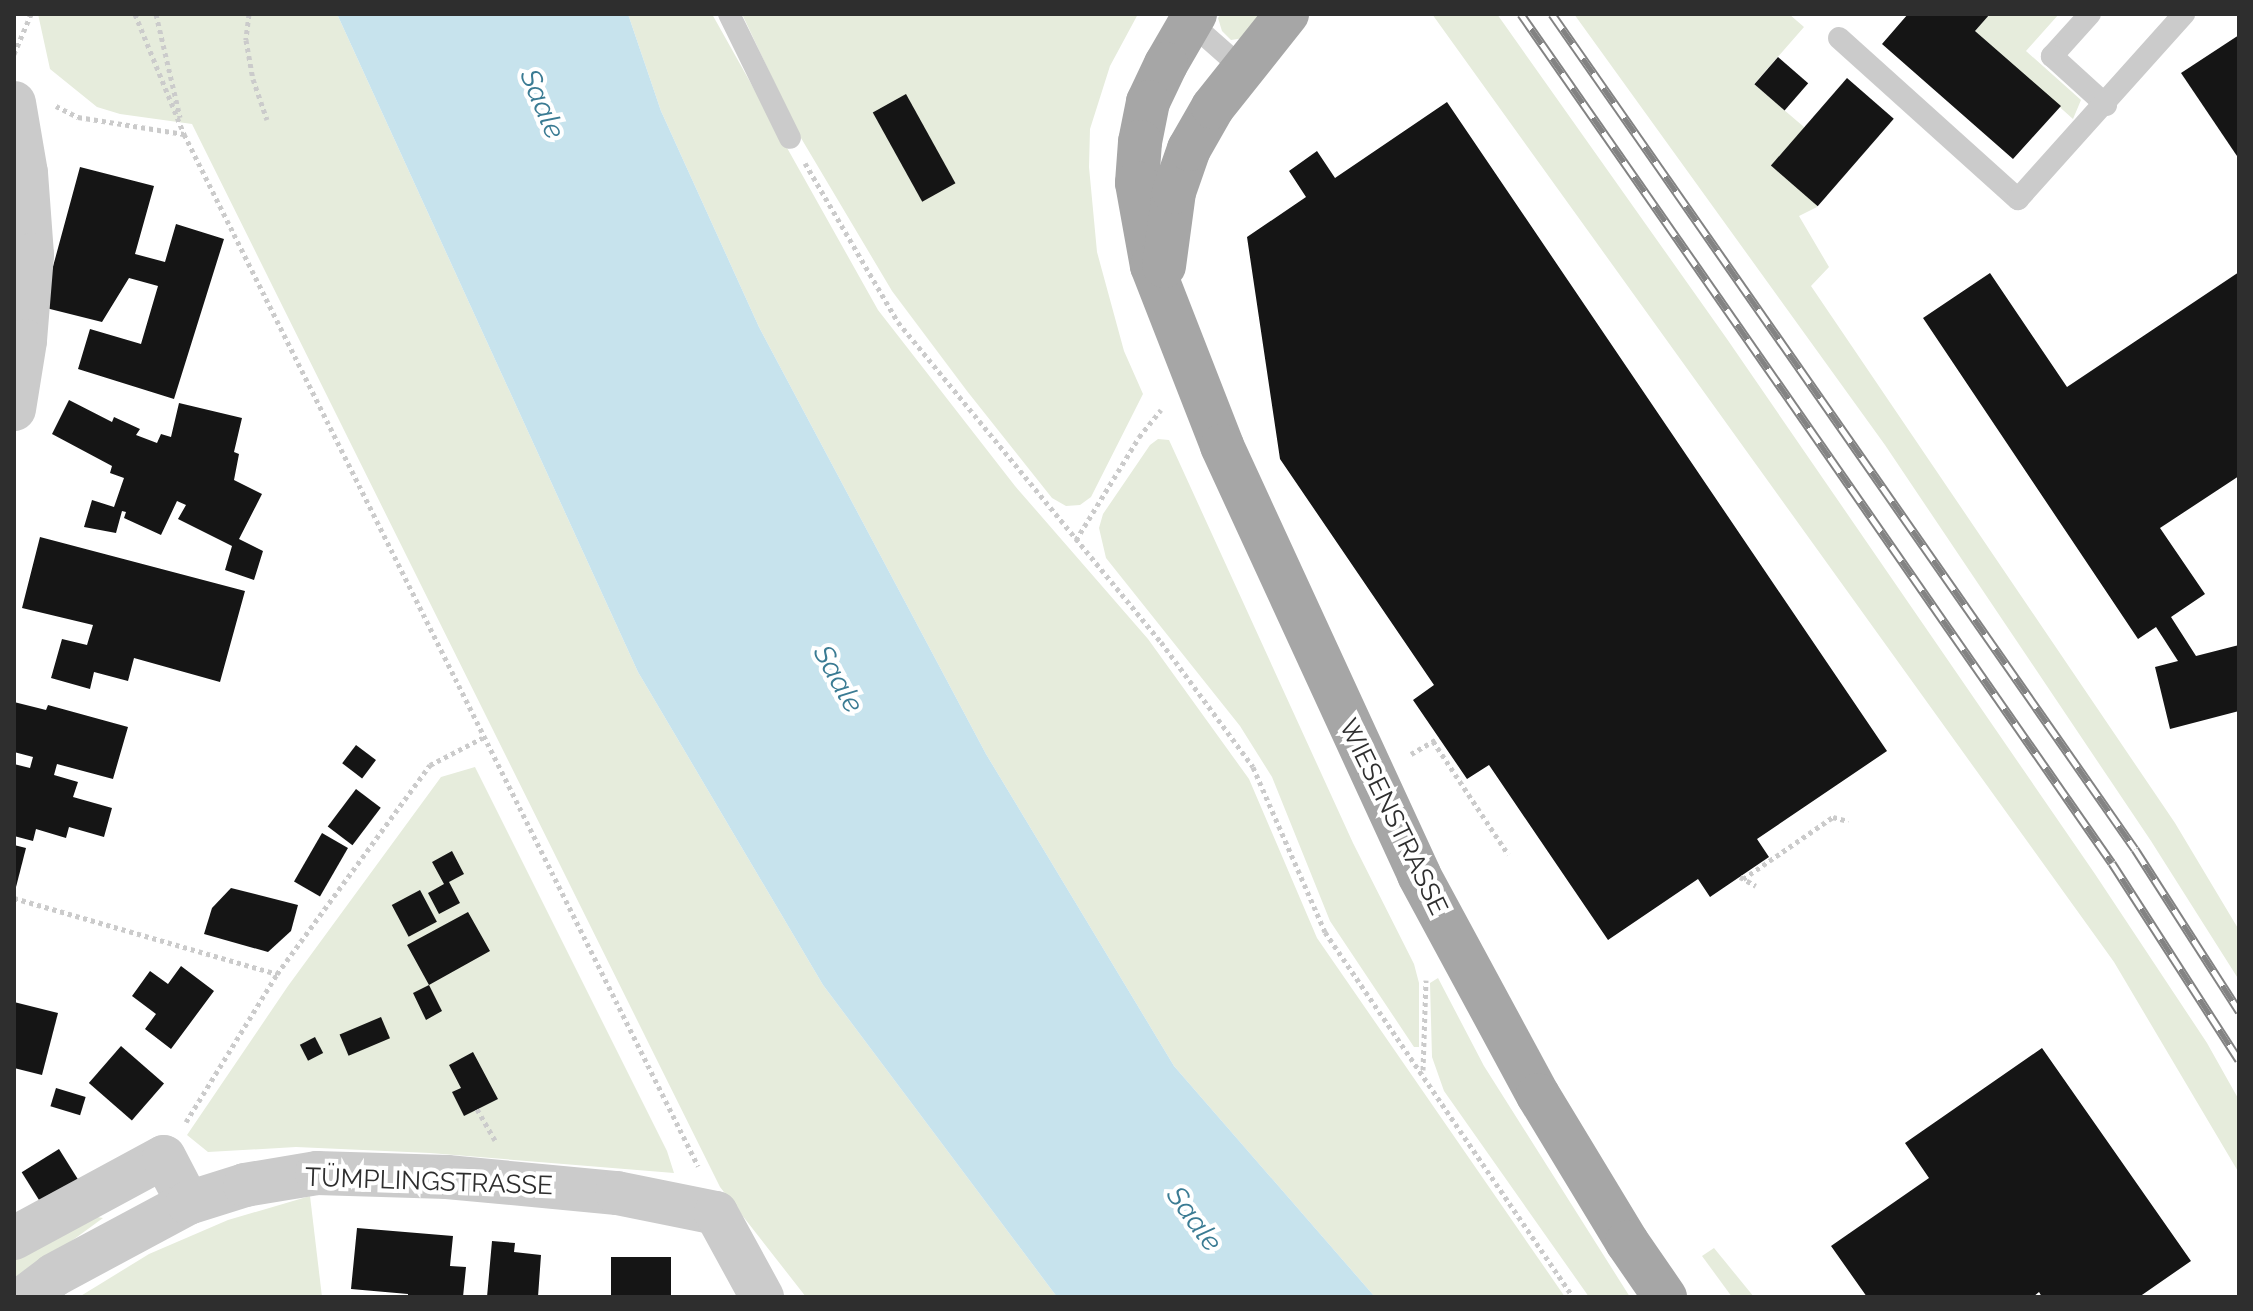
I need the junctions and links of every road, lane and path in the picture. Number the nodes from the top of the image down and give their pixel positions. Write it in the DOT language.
graph roads {
  1 [pos="31,14"];
  2 [pos="135,14"];
  3 [pos="156,14"];
  4 [pos="249,14"];
  5 [pos="729,14"];
  6 [pos="1287,14"];
  7 [pos="2090,14"];
  8 [pos="2184,14"];
  9 [pos="1189,17"];
  10 [pos="1839,38"];
  11 [pos="14,54"];
  12 [pos="1243,69"];
  13 [pos="30,101"];
  14 [pos="2106,105"];
  15 [pos="267,120"];
  16 [pos="184,134"];
  17 [pos="790,138"];
  18 [pos="21,297"];
  19 [pos="1170,312"];
  20 [pos="14,409"];
  21 [pos="1161,410"];
  22 [pos="1076,540"];
  23 [pos="482,738"];
  24 [pos="1411,754"];
  25 [pos="1848,821"];
  26 [pos="1508,854"];
  27 [pos="1756,886"];
  28 [pos="14,898"];
  29 [pos="1426,967"];
  30 [pos="277,974"];
  31 [pos="1422,1071"];
  32 [pos="164,1157"];
  33 [pos="188,1203"];
  34 [pos="716,1213"];
  35 [pos="14,1238"];
  36 [pos="25,1297"];
  37 [pos="762,1297"];
  38 [pos="1573,1297"];
  39 [pos="1665,1297"];
  1 -- 11 [label="path"];
  2 -- 16 [label="path"];
  3 -- 16 [label="path"];
  4 -- 15 [label="path"];
  5 -- 17 [label="lane"];
  6 -- 12 [label="main road, WIESENSTRASSE"];
  7 -- 14 [label="lane"];
  8 -- 14 [label="lane"];
  9 -- 12 [label="lane"];
  9 -- 19 [label="main road, WIESENSTRASSE"];
  10 -- 14 [label="lane"];
  12 -- 19 [label="main road, WIESENSTRASSE"];
  13 -- 16 [label="path"];
  13 -- 18 [label="street"];
  16 -- 23 [label="path"];
  17 -- 22 [label="path"];
  18 -- 20 [label="street"];
  19 -- 39 [label="main road, WIESENSTRASSE"];
  21 -- 22 [label="path"];
  22 -- 31 [label="path"];
  23 -- 30 [label="path"];
  23 -- 34 [label="path"];
  24 -- 26 [label="path"];
  25 -- 27 [label="path"];
  28 -- 30 [label="path"];
  29 -- 31 [label="path"];
  30 -- 32 [label="path"];
  31 -- 38 [label="path"];
  32 -- 33 [label="street"];
  32 -- 35 [label="street"];
  33 -- 34 [label="street, TÜMPLINGSTRASSE"];
  33 -- 36 [label="street, TÜMPLINGSTRASSE"];
  34 -- 37 [label="street"];
}
